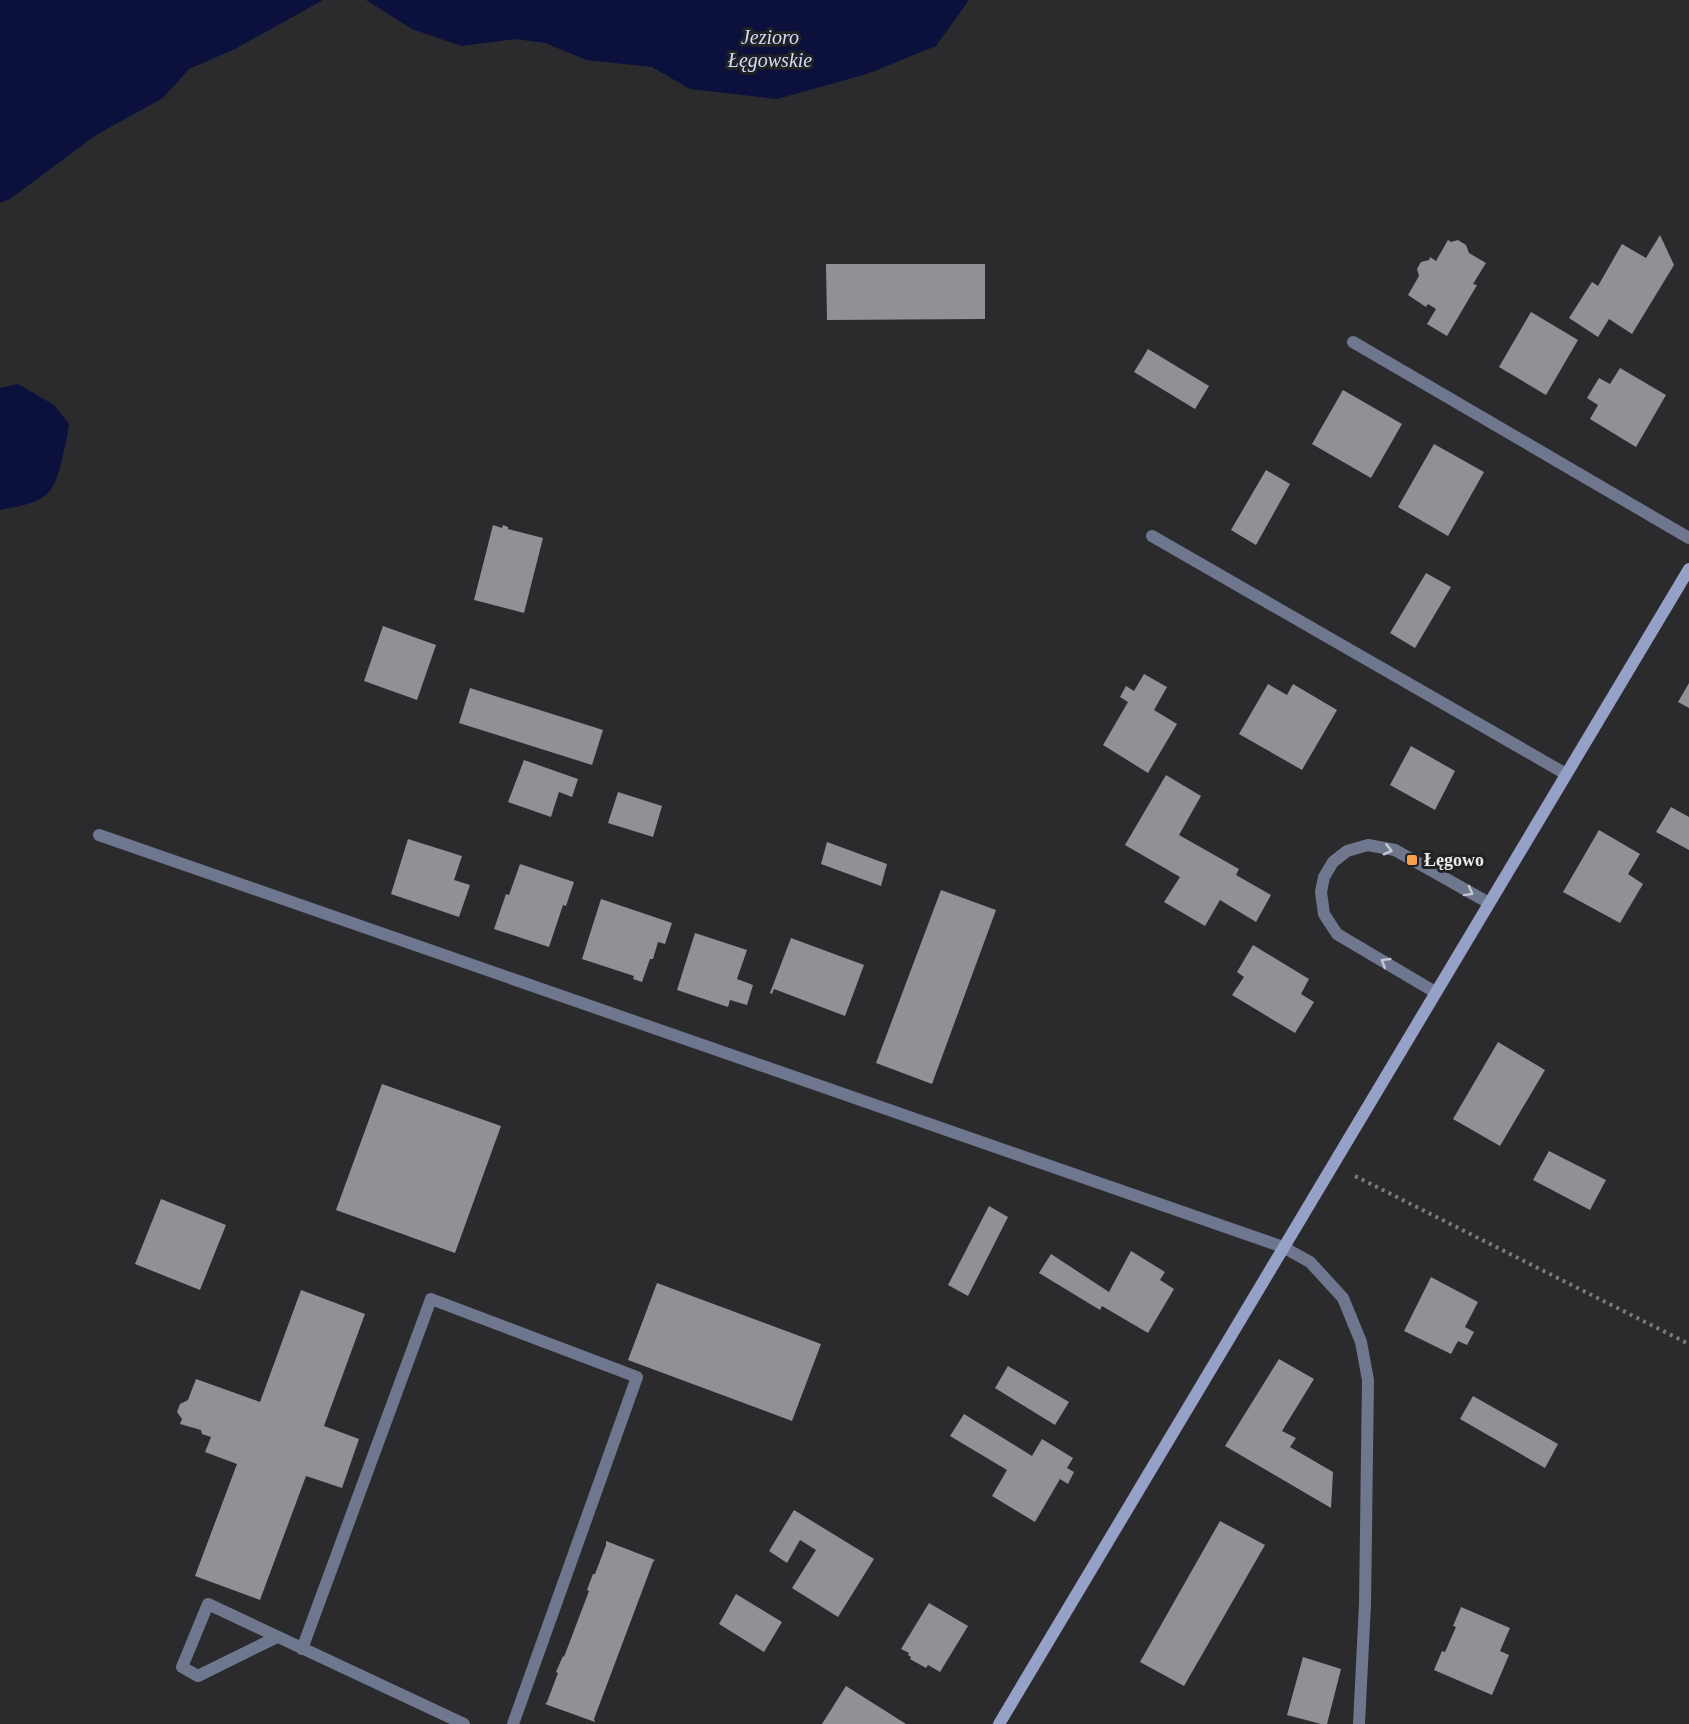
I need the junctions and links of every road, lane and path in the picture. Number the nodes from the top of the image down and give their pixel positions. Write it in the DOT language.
graph roads {
  1 [pos="1353,342"];
  2 [pos="1152,536"];
  3 [pos="1689,538"];
  4 [pos="1689,569"];
  5 [pos="1566,774"];
  6 [pos="99,836"];
  7 [pos="1489,903"];
  8 [pos="1435,992"];
  9 [pos="1332,1165"];
  10 [pos="1283,1247"];
  11 [pos="1689,1344"];
  12 [pos="277,1637"];
  13 [pos="302,1649"];
  14 [pos="464,1724"];
  15 [pos="513,1724"];
  16 [pos="999,1724"];
  17 [pos="1359,1724"];
  1 -- 3 [label="street"];
  2 -- 5 [label="street"];
  4 -- 5 [label="main road"];
  5 -- 7 [label="main road"];
  6 -- 10 [label="street"];
  7 -- 8 [label="main road"];
  8 -- 7 [label="street, one-way"];
  8 -- 9 [label="main road"];
  9 -- 10 [label="main road"];
  9 -- 11 [label="path"];
  10 -- 16 [label="main road"];
  10 -- 17 [label="street"];
  12 -- 12 [label="street"];
  12 -- 13 [label="street"];
  13 -- 14 [label="street"];
  13 -- 15 [label="street"];
}
